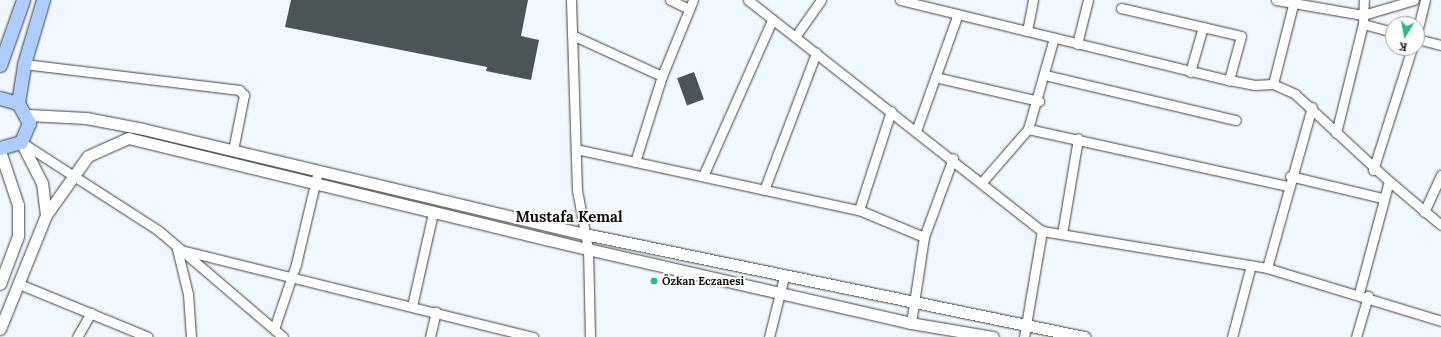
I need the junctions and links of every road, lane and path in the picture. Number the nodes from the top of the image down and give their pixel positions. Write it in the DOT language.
graph roads {
  1 [pos="23,0"];
  2 [pos="43,0"];
  3 [pos="571,0"];
  4 [pos="670,0"];
  5 [pos="748,0"];
  6 [pos="821,0"];
  7 [pos="900,0"];
  8 [pos="1033,0"];
  9 [pos="1088,0"];
  10 [pos="1276,0"];
  11 [pos="1364,0"];
  12 [pos="1414,0"];
  13 [pos="1425,0"];
  14 [pos="691,4"];
  15 [pos="932,4"];
  16 [pos="1293,5"];
  17 [pos="1122,8"];
  18 [pos="958,14"];
  19 [pos="1363,15"];
  20 [pos="1421,16"];
  21 [pos="772,20"];
  22 [pos="1363,24"];
  23 [pos="1203,27"];
  24 [pos="1385,30"];
  25 [pos="1027,31"];
  26 [pos="572,35"];
  27 [pos="795,37"];
  28 [pos="1054,38"];
  29 [pos="1425,41"];
  30 [pos="1076,44"];
  31 [pos="1441,44"];
  32 [pos="816,53"];
  33 [pos="1409,56"];
  34 [pos="1,58"];
  35 [pos="24,64"];
  36 [pos="1190,72"];
  37 [pos="1045,75"];
  38 [pos="662,76"];
  39 [pos="935,77"];
  40 [pos="1229,80"];
  41 [pos="1273,84"];
  42 [pos="0,98"];
  43 [pos="1039,101"];
  44 [pos="18,103"];
  45 [pos="1312,107"];
  46 [pos="891,111"];
  47 [pos="28,116"];
  48 [pos="1236,120"];
  49 [pos="1028,129"];
  50 [pos="916,131"];
  51 [pos="1336,133"];
  52 [pos="1078,138"];
  53 [pos="21,142"];
  54 [pos="576,149"];
  55 [pos="0,150"];
  56 [pos="233,150"];
  57 [pos="953,158"];
  58 [pos="635,162"];
  59 [pos="318,170"];
  60 [pos="1373,170"];
  61 [pos="74,174"];
  62 [pos="1441,175"];
  63 [pos="703,176"];
  64 [pos="1290,176"];
  65 [pos="1389,181"];
  66 [pos="982,182"];
  67 [pos="315,184"];
  68 [pos="1287,186"];
  69 [pos="764,190"];
  70 [pos="1382,198"];
  71 [pos="859,210"];
  72 [pos="1424,212"];
  73 [pos="433,213"];
  74 [pos="46,215"];
  75 [pos="1441,225"];
  76 [pos="1042,231"];
  77 [pos="586,234"];
  78 [pos="1062,234"];
  79 [pos="924,237"];
  80 [pos="177,249"];
  81 [pos="588,249"];
  82 [pos="1251,265"];
  83 [pos="1267,268"];
  84 [pos="784,276"];
  85 [pos="290,278"];
  86 [pos="0,284"];
  87 [pos="19,284"];
  88 [pos="780,292"];
  89 [pos="1359,293"];
  90 [pos="1368,296"];
  91 [pos="916,305"];
  92 [pos="412,306"];
  93 [pos="436,312"];
  94 [pos="91,313"];
  95 [pos="1441,321"];
  96 [pos="911,323"];
  97 [pos="0,329"];
  98 [pos="274,329"];
  99 [pos="1026,332"];
  100 [pos="1045,333"];
  101 [pos="77,337"];
  102 [pos="148,337"];
  103 [pos="191,337"];
  104 [pos="283,337"];
  105 [pos="430,337"];
  106 [pos="533,337"];
  107 [pos="590,337"];
  108 [pos="770,337"];
  109 [pos="993,337"];
  110 [pos="1084,337"];
  111 [pos="1232,337"];
  112 [pos="1356,337"];
  1 -- 34 [label="main road"];
  2 -- 35 [label="main road"];
  3 -- 26 [label="street"];
  4 -- 14 [label="street"];
  5 -- 21 [label="street"];
  6 -- 27 [label="street"];
  7 -- 15 [label="street"];
  8 -- 25 [label="street"];
  9 -- 30 [label="street"];
  10 -- 16 [label="street"];
  11 -- 19 [label="street"];
  12 -- 19 [label="street"];
  13 -- 20 [label="street"];
  14 -- 38 [label="street"];
  15 -- 18 [label="street"];
  16 -- 19 [label="street"];
  16 -- 41 [label="street"];
  17 -- 23 [label="street"];
  18 -- 25 [label="street"];
  18 -- 39 [label="street"];
  19 -- 22 [label="street"];
  21 -- 27 [label="street"];
  21 -- 63 [label="street"];
  22 -- 24 [label="street"];
  22 -- 51 [label="street"];
  23 -- 36 [label="street"];
  23 -- 40 [label="street"];
  25 -- 28 [label="street"];
  26 -- 38 [label="street"];
  26 -- 54 [label="street"];
  27 -- 32 [label="street"];
  28 -- 30 [label="street"];
  28 -- 37 [label="street"];
  29 -- 31 [label="street"];
  30 -- 36 [label="street"];
  32 -- 46 [label="street"];
  32 -- 69 [label="street"];
  33 -- 60 [label="street"];
  35 -- 44 [label="main road"];
  35 -- 56 [label="street"];
  36 -- 40 [label="street"];
  37 -- 43 [label="street"];
  37 -- 48 [label="street"];
  38 -- 58 [label="street"];
  39 -- 43 [label="street"];
  39 -- 50 [label="street"];
  40 -- 41 [label="street"];
  41 -- 45 [label="street"];
  42 -- 44 [label="main road"];
  43 -- 49 [label="street"];
  44 -- 47 [label="main road"];
  45 -- 51 [label="street"];
  45 -- 64 [label="street"];
  46 -- 50 [label="street"];
  46 -- 71 [label="street"];
  47 -- 53 [label="main road"];
  47 -- 56 [label="street"];
  49 -- 52 [label="street"];
  49 -- 66 [label="street"];
  50 -- 57 [label="street"];
  51 -- 60 [label="street"];
  52 -- 68 [label="street"];
  52 -- 78 [label="street"];
  53 -- 55 [label="main road"];
  53 -- 61 [label="street"];
  53 -- 74 [label="street"];
  54 -- 58 [label="street"];
  54 -- 77 [label="street"];
  55 -- 86 [label="street"];
  56 -- 59 [label="street"];
  57 -- 66 [label="street"];
  57 -- 79 [label="street"];
  58 -- 63 [label="street"];
  59 -- 67 [label="street"];
  59 -- 77 [label="street"];
  60 -- 65 [label="street"];
  61 -- 67 [label="street"];
  61 -- 74 [label="street"];
  61 -- 80 [label="street"];
  62 -- 72 [label="street"];
  63 -- 69 [label="street"];
  64 -- 68 [label="street"];
  64 -- 70 [label="street"];
  65 -- 70 [label="street"];
  65 -- 72 [label="street"];
  66 -- 76 [label="street"];
  67 -- 73 [label="street"];
  67 -- 85 [label="street"];
  68 -- 83 [label="street"];
  69 -- 71 [label="street"];
  70 -- 89 [label="street"];
  71 -- 79 [label="street"];
  72 -- 75 [label="street"];
  73 -- 81 [label="street"];
  73 -- 92 [label="street"];
  74 -- 87 [label="street"];
  76 -- 78 [label="street"];
  76 -- 99 [label="street"];
  77 -- 81 [label="street"];
  77 -- 84 [label="street"];
  78 -- 82 [label="street"];
  79 -- 91 [label="street"];
  80 -- 85 [label="street"];
  80 -- 98 [label="street"];
  80 -- 103 [label="street"];
  81 -- 88 [label="street"];
  81 -- 107 [label="street"];
  82 -- 83 [label="street"];
  82 -- 111 [label="street"];
  83 -- 89 [label="street"];
  84 -- 88 [label="street"];
  84 -- 91 [label="street"];
  85 -- 92 [label="street"];
  85 -- 98 [label="street"];
  87 -- 94 [label="street"];
  87 -- 97 [label="street"];
  88 -- 96 [label="street"];
  88 -- 108 [label="street"];
  89 -- 90 [label="street"];
  90 -- 95 [label="street"];
  90 -- 112 [label="street"];
  91 -- 96 [label="street"];
  91 -- 99 [label="street"];
  92 -- 93 [label="street"];
  93 -- 105 [label="street"];
  93 -- 106 [label="street"];
  94 -- 101 [label="street"];
  94 -- 102 [label="street"];
  96 -- 109 [label="street"];
  98 -- 104 [label="street"];
  99 -- 100 [label="street"];
  100 -- 110 [label="street"];
}
